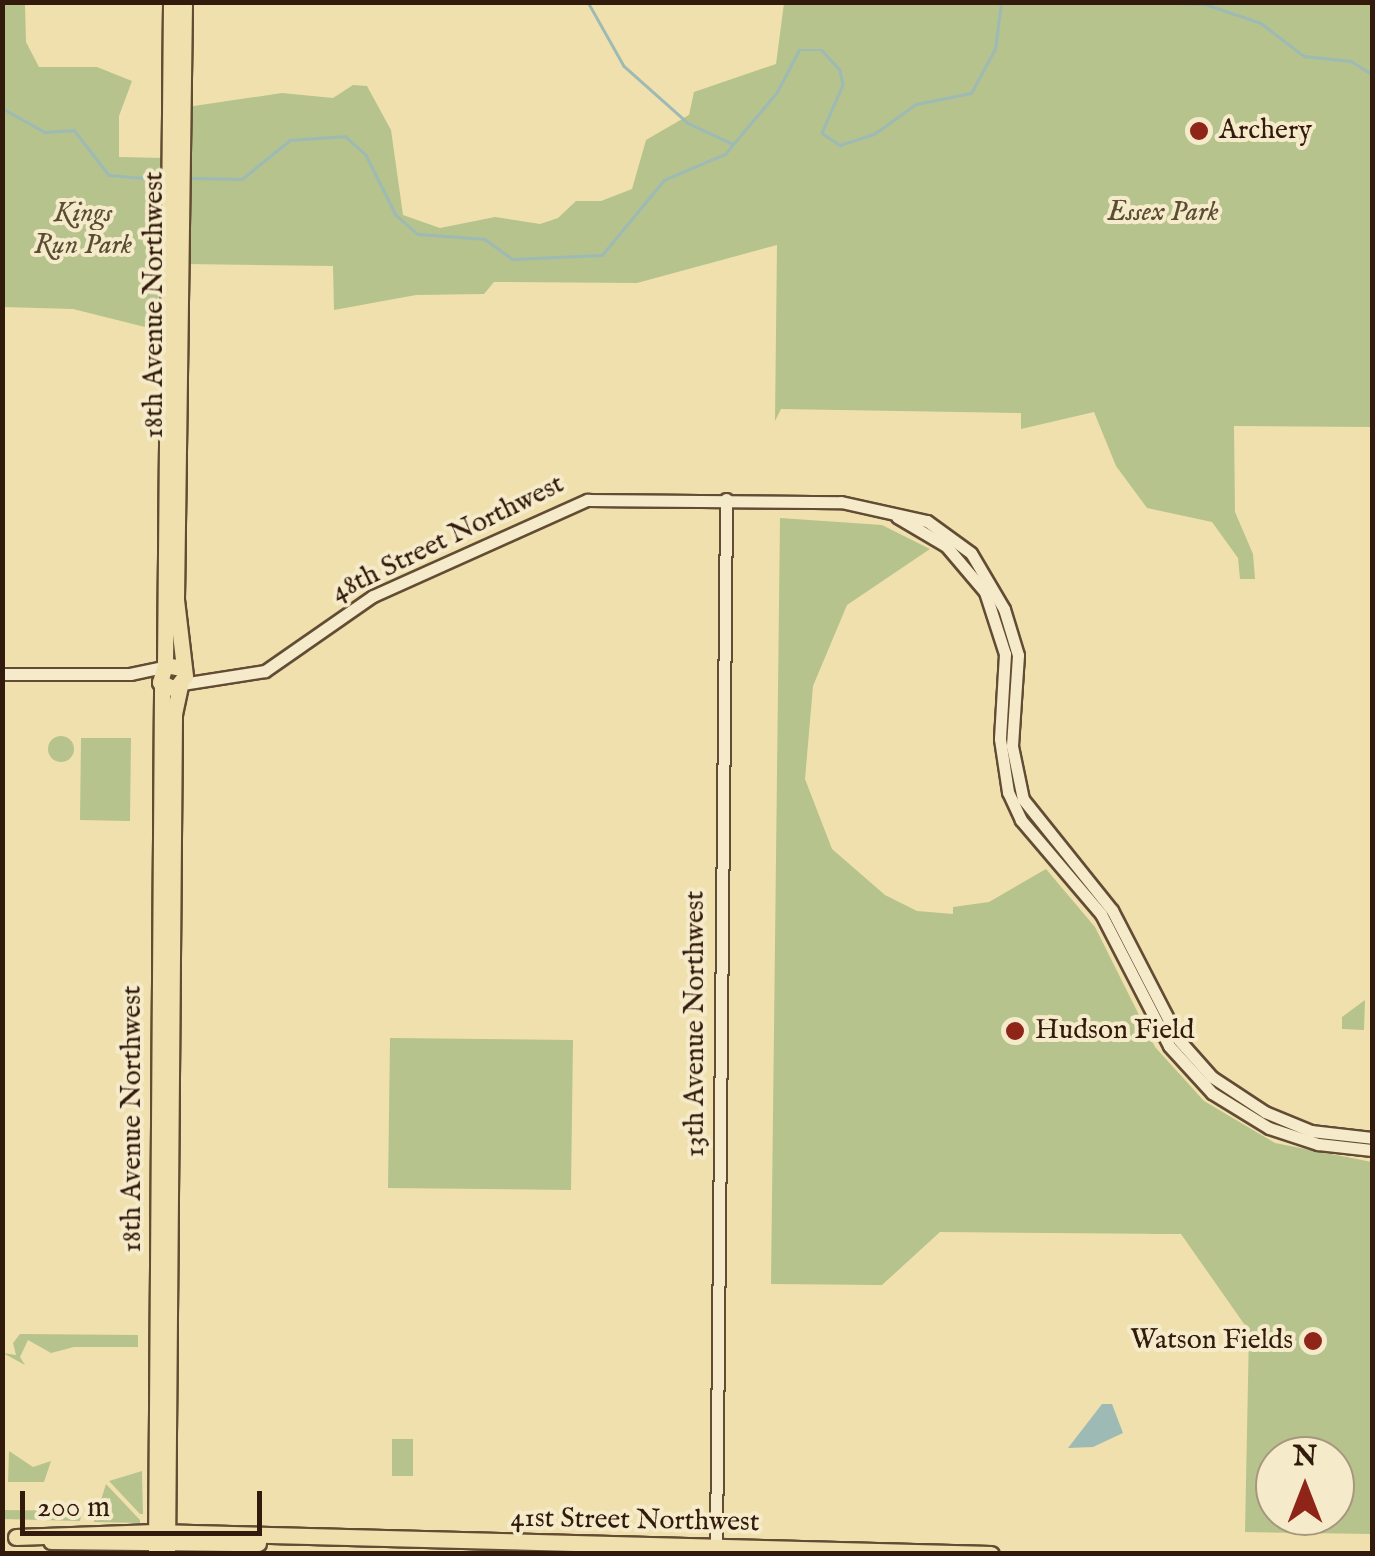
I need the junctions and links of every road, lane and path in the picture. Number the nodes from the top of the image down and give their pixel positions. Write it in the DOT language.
graph roads {
  1 [pos="170,2"];
  2 [pos="184,2"];
  3 [pos="165,344"];
  4 [pos="180,406"];
  5 [pos="726,499"];
  6 [pos="876,506"];
  7 [pos="2,674"];
  8 [pos="162,675"];
  9 [pos="182,677"];
  10 [pos="158,934"];
  11 [pos="173,976"];
  12 [pos="1372,1138"];
  13 [pos="1372,1150"];
  14 [pos="9,1537"];
  15 [pos="161,1543"];
  16 [pos="716,1548"];
  17 [pos="514,1549"];
  18 [pos="992,1554"];
  1 -- 3 [label="main road, 18th Avenue Northwest"];
  2 -- 4 [label="main road, 18th Avenue Northwest"];
  3 -- 4 [label="main road"];
  3 -- 8 [label="main road, 18th Avenue Northwest"];
  4 -- 9 [label="main road, 18th Avenue Northwest"];
  5 -- 6 [label="street, 48th Street Northwest"];
  5 -- 9 [label="street, 48th Street Northwest"];
  5 -- 16 [label="street, 13th Avenue Northwest"];
  6 -- 12 [label="street"];
  6 -- 13 [label="street"];
  7 -- 8 [label="street"];
  8 -- 9 [label="main road"];
  8 -- 9 [label="main road"];
  8 -- 10 [label="main road, 18th Avenue Northwest"];
  9 -- 11 [label="main road, 18th Avenue Northwest"];
  10 -- 11 [label="main road"];
  10 -- 15 [label="main road, 18th Avenue Northwest"];
  11 -- 15 [label="main road, 18th Avenue Northwest"];
  14 -- 15 [label="main road, 41st Street Northwest"];
  15 -- 17 [label="main road, 41st Street Northwest"];
  16 -- 17 [label="main road, 41st Street Northwest"];
  16 -- 18 [label="main road, 41st Street Northwest"];
}
